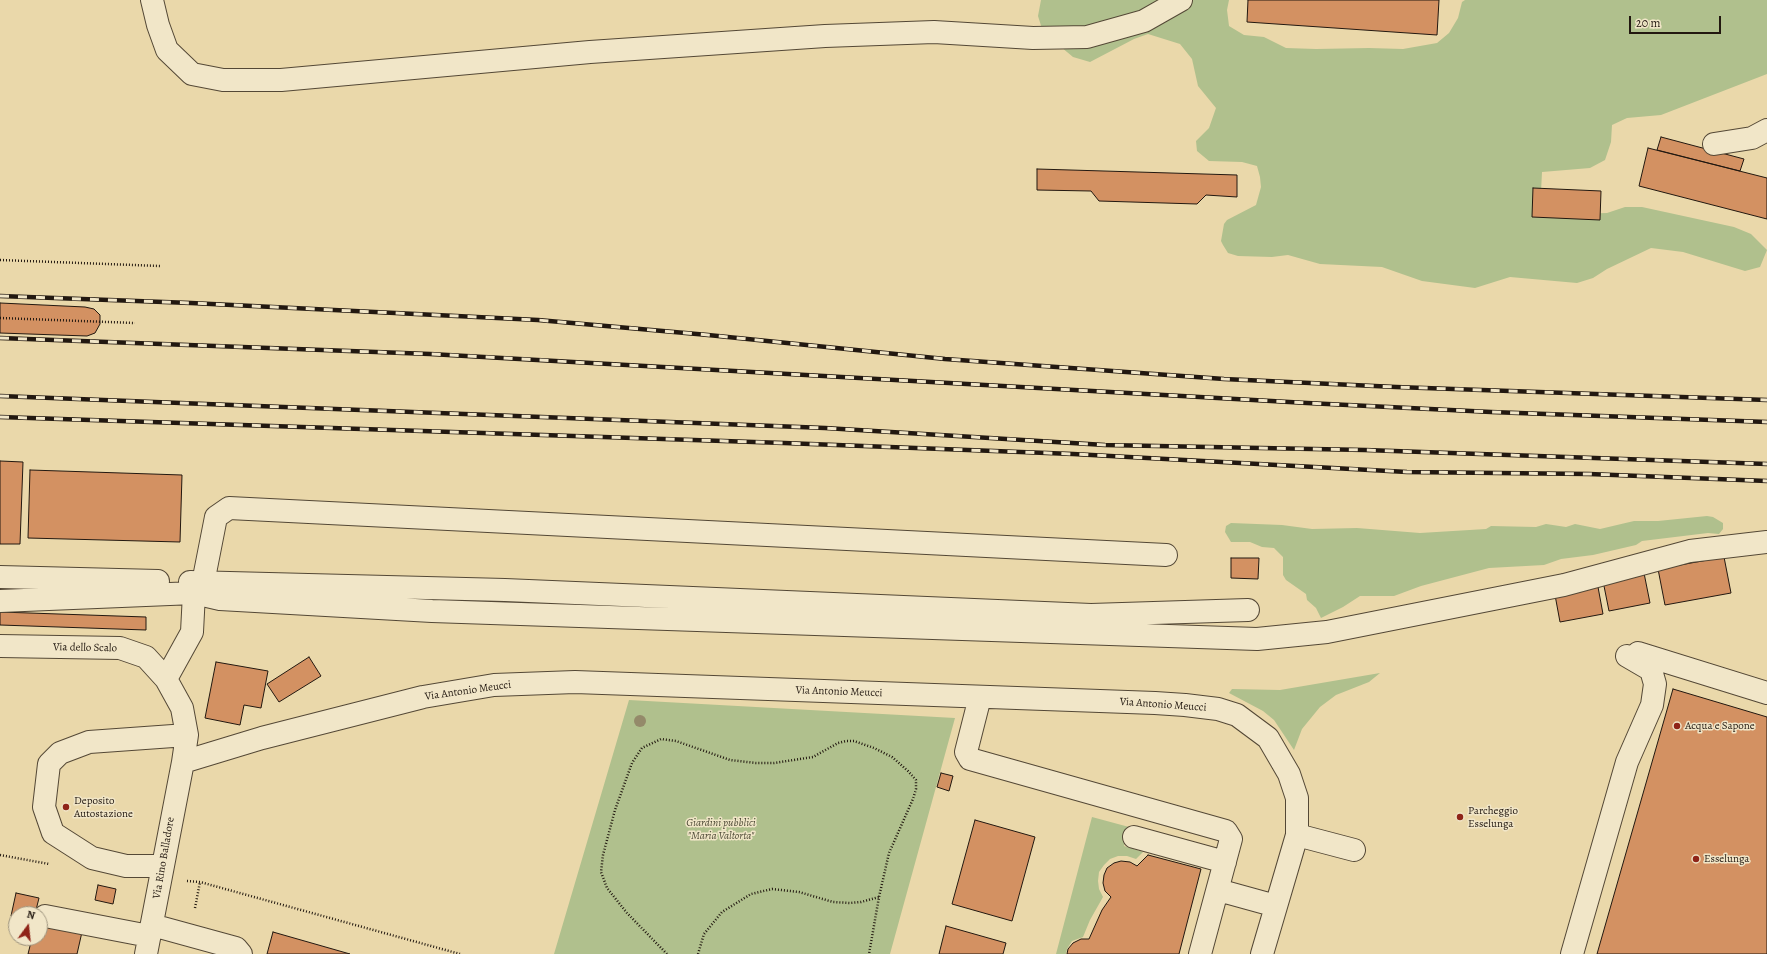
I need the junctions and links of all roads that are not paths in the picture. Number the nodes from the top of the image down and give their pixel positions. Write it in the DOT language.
graph roads {
  1 [pos="152,0"];
  2 [pos="1181,0"];
  3 [pos="1767,130"];
  4 [pos="1714,144"];
  5 [pos="1767,542"];
  6 [pos="1166,555"];
  7 [pos="0,577"];
  8 [pos="199,588"];
  9 [pos="0,601"];
  10 [pos="1248,610"];
  11 [pos="0,646"];
  12 [pos="166,679"];
  13 [pos="1767,693"];
  14 [pos="980,697"];
  15 [pos="187,735"];
  16 [pos="183,762"];
  17 [pos="1297,835"];
  18 [pos="1134,837"];
  19 [pos="1354,850"];
  20 [pos="1225,862"];
  21 [pos="162,873"];
  22 [pos="1218,890"];
  23 [pos="1276,906"];
  24 [pos="48,917"];
  25 [pos="149,938"];
  26 [pos="241,954"];
  27 [pos="1200,954"];
  28 [pos="1262,954"];
  29 [pos="1572,954"];
  1 -- 2 [label="street"];
  3 -- 4 [label="street"];
  5 -- 8 [label="street"];
  6 -- 8 [label="street"];
  7 -- 8 [label="street"];
  8 -- 9 [label="street"];
  8 -- 10 [label="street"];
  8 -- 12 [label="street"];
  11 -- 12 [label="street, Via dello Scalo"];
  12 -- 15 [label="street, Via dello Scalo"];
  13 -- 29 [label="street"];
  14 -- 16 [label="street, Via Antonio Meucci"];
  14 -- 17 [label="street, Via Antonio Meucci"];
  14 -- 20 [label="street"];
  15 -- 16 [label="street, Via dello Scalo"];
  15 -- 21 [label="street"];
  16 -- 21 [label="street, Via Rino Balladore"];
  17 -- 19 [label="street"];
  17 -- 23 [label="street, Via Antonio Meucci"];
  18 -- 20 [label="street"];
  20 -- 22 [label="street"];
  21 -- 25 [label="street, Via Rino Balladore"];
  22 -- 23 [label="street"];
  22 -- 27 [label="street"];
  23 -- 28 [label="street, Via Antonio Meucci"];
  24 -- 25 [label="street"];
  25 -- 26 [label="street"];
}
